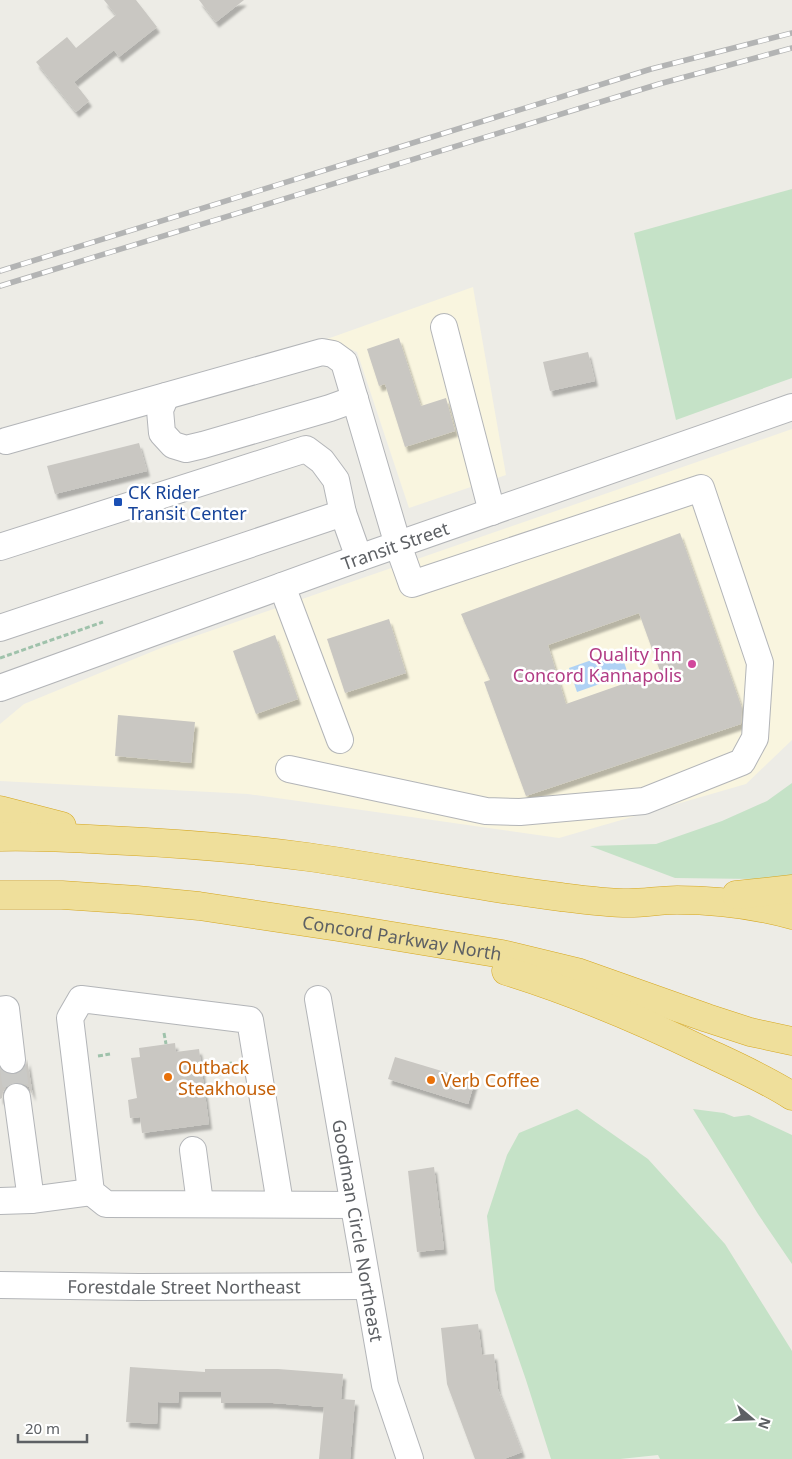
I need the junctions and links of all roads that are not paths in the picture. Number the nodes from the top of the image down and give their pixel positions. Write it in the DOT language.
graph roads {
  1 [pos="444,326"];
  2 [pos="166,396"];
  3 [pos="355,399"];
  4 [pos="792,407"];
  5 [pos="6,440"];
  6 [pos="492,512"];
  7 [pos="343,513"];
  8 [pos="398,545"];
  9 [pos="0,547"];
  10 [pos="359,558"];
  11 [pos="282,586"];
  12 [pos="0,628"];
  13 [pos="0,688"];
  14 [pos="340,740"];
  15 [pos="289,769"];
  16 [pos="0,810"];
  17 [pos="0,837"];
  18 [pos="122,841"];
  19 [pos="792,889"];
  20 [pos="0,895"];
  21 [pos="677,900"];
  22 [pos="792,915"];
  23 [pos="375,933"];
  24 [pos="318,999"];
  25 [pos="3,1009"];
  26 [pos="792,1040"];
  27 [pos="12,1060"];
  28 [pos="792,1096"];
  29 [pos="17,1097"];
  30 [pos="193,1150"];
  31 [pos="91,1192"];
  32 [pos="30,1200"];
  33 [pos="0,1201"];
  34 [pos="200,1203"];
  35 [pos="280,1203"];
  36 [pos="353,1204"];
  37 [pos="0,1285"];
  38 [pos="367,1286"];
  39 [pos="410,1459"];
  1 -- 6 [label="street"];
  2 -- 3 [label="street"];
  2 -- 3 [label="street"];
  2 -- 5 [label="street"];
  3 -- 8 [label="street"];
  4 -- 6 [label="street, Transit Street"];
  6 -- 8 [label="street, Transit Street"];
  7 -- 9 [label="street"];
  7 -- 10 [label="street"];
  7 -- 12 [label="street"];
  8 -- 10 [label="street, Transit Street"];
  8 -- 15 [label="street"];
  10 -- 11 [label="street, Transit Street"];
  11 -- 13 [label="street, Transit Street"];
  11 -- 14 [label="street"];
  16 -- 18 [label="highway"];
  17 -- 18 [label="highway"];
  18 -- 21 [label="highway"];
  19 -- 21 [label="highway"];
  20 -- 23 [label="highway, Concord Parkway North"];
  21 -- 22 [label="highway"];
  23 -- 26 [label="highway, Concord Parkway North"];
  23 -- 28 [label="highway"];
  24 -- 36 [label="street, Goodman Circle Northeast"];
  25 -- 27 [label="street"];
  29 -- 32 [label="street"];
  30 -- 34 [label="street"];
  31 -- 32 [label="street"];
  31 -- 34 [label="street"];
  31 -- 35 [label="street"];
  32 -- 33 [label="street"];
  34 -- 35 [label="street"];
  35 -- 36 [label="street"];
  36 -- 38 [label="street, Goodman Circle Northeast"];
  37 -- 38 [label="street, Forestdale Street Northeast"];
  38 -- 39 [label="street, Goodman Circle Northeast"];
}
